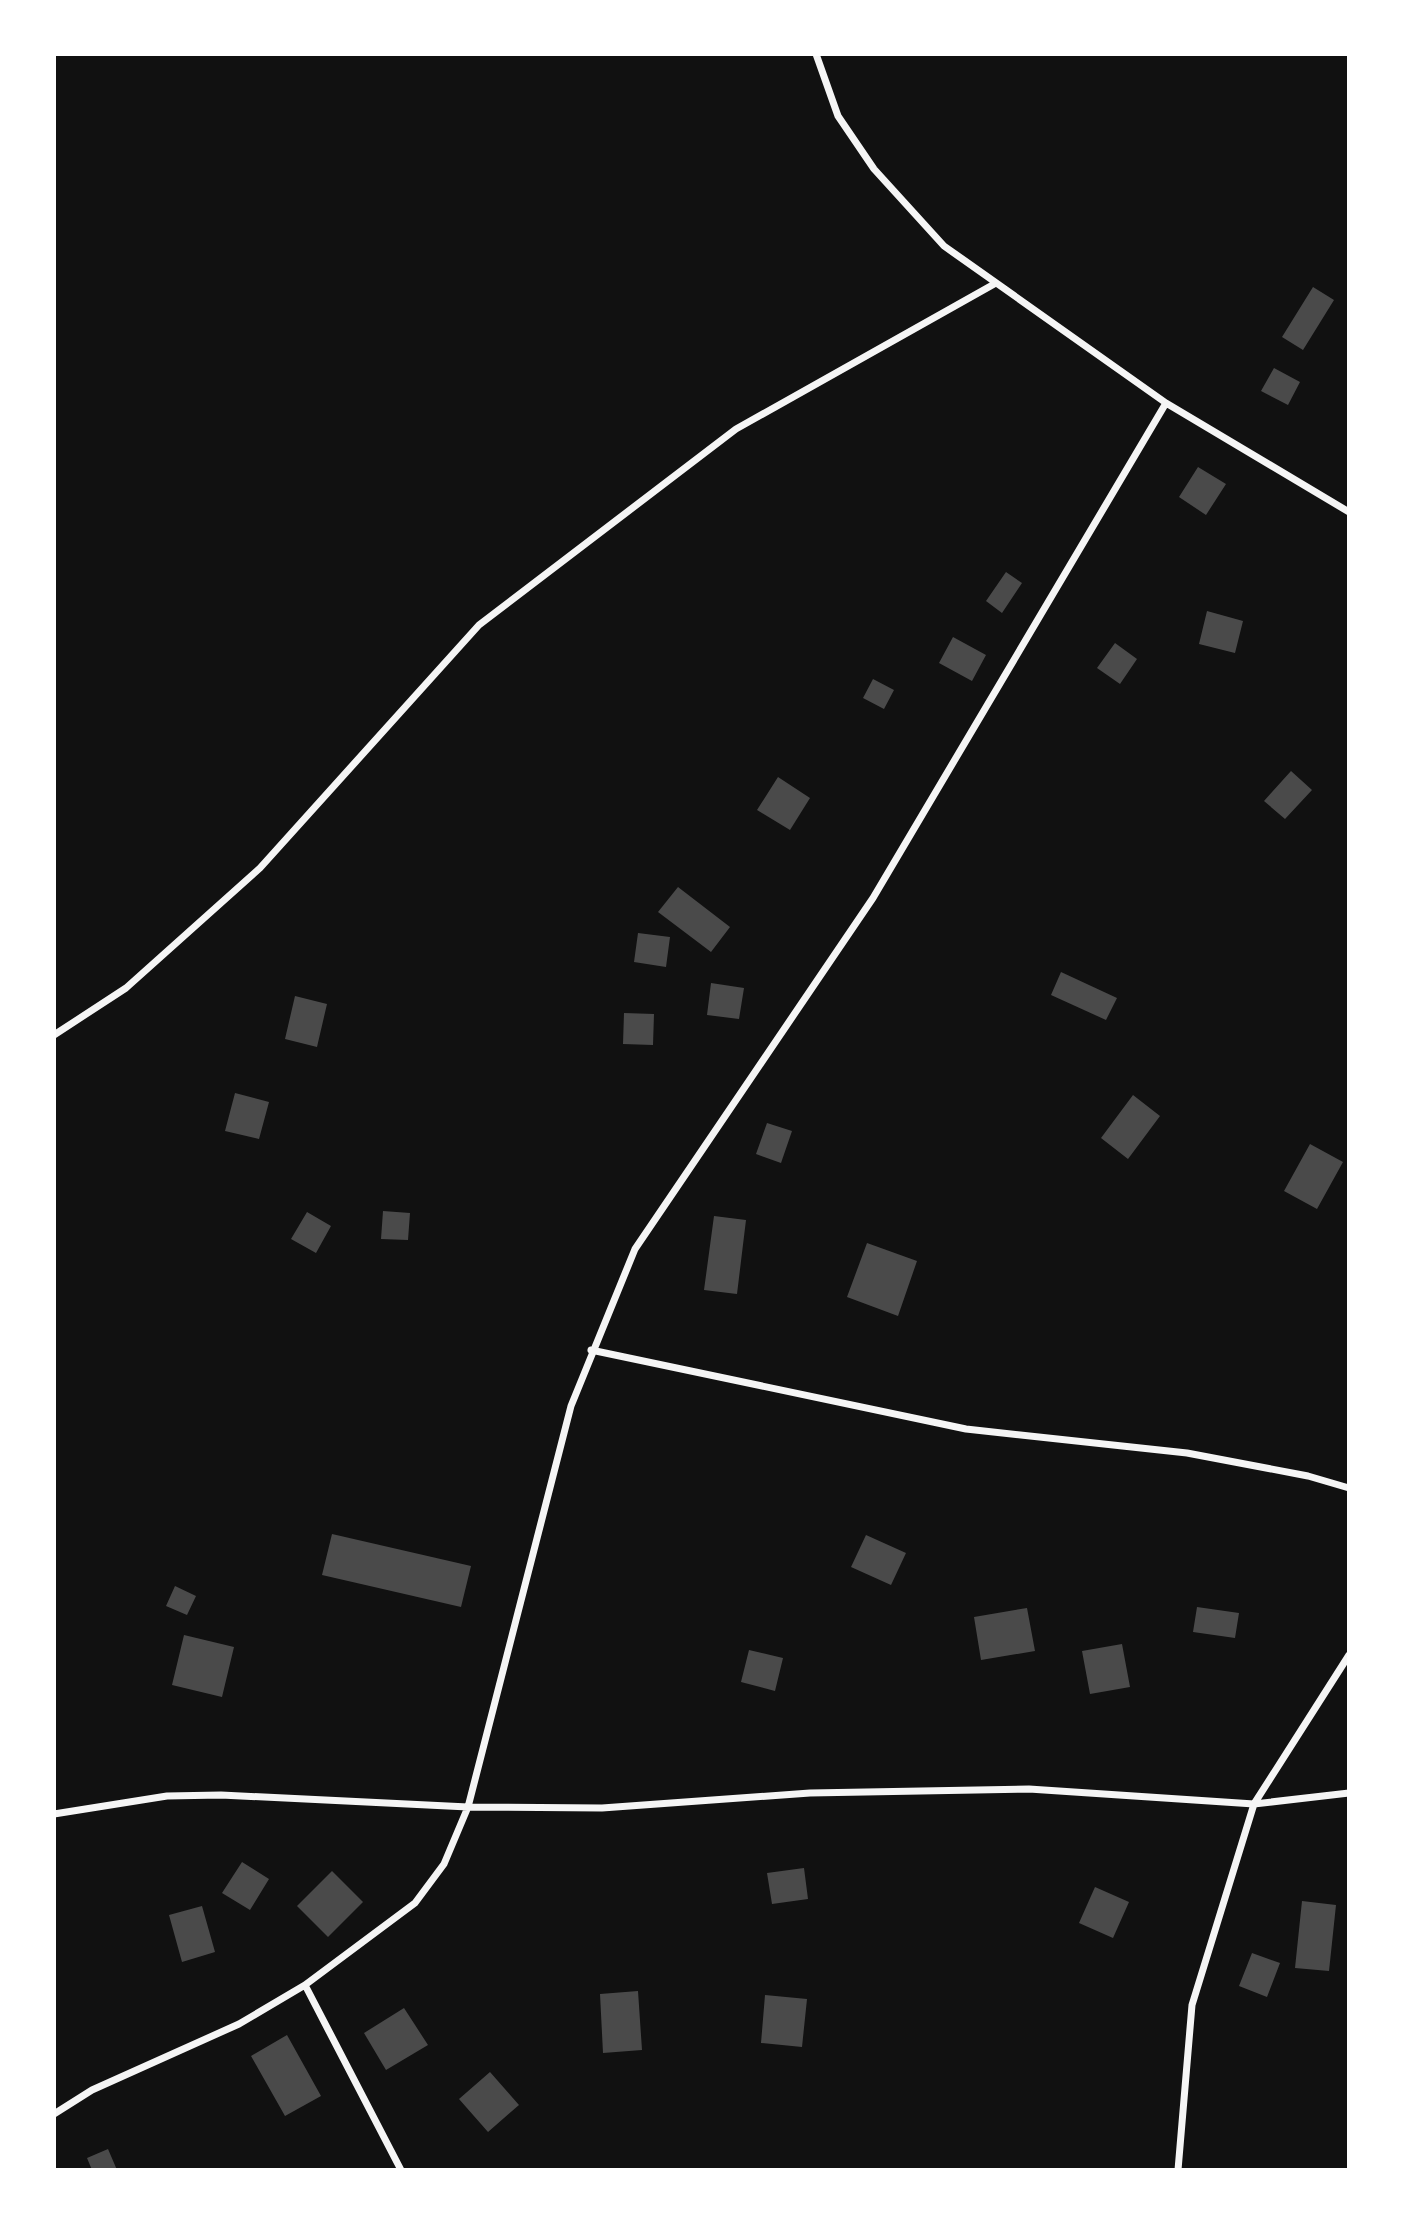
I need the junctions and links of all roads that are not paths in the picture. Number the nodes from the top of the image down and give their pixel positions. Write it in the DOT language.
graph roads {
  1 [pos="816,54"];
  2 [pos="996,282"];
  3 [pos="1166,403"];
  4 [pos="1349,512"];
  5 [pos="54,1035"];
  6 [pos="591,1350"];
  7 [pos="1349,1488"];
  8 [pos="1349,1655"];
  9 [pos="1349,1793"];
  10 [pos="1254,1804"];
  11 [pos="468,1807"];
  12 [pos="54,1814"];
  13 [pos="305,1985"];
  14 [pos="54,2114"];
  15 [pos="401,2170"];
  16 [pos="1178,2170"];
  1 -- 2 [label="street"];
  2 -- 3 [label="street"];
  2 -- 5 [label="street"];
  3 -- 4 [label="street"];
  3 -- 6 [label="street"];
  6 -- 7 [label="street"];
  6 -- 11 [label="street"];
  8 -- 10 [label="street"];
  9 -- 10 [label="street"];
  10 -- 11 [label="street"];
  10 -- 16 [label="street"];
  11 -- 12 [label="street"];
  11 -- 13 [label="street"];
  13 -- 14 [label="street"];
  13 -- 15 [label="street"];
}
